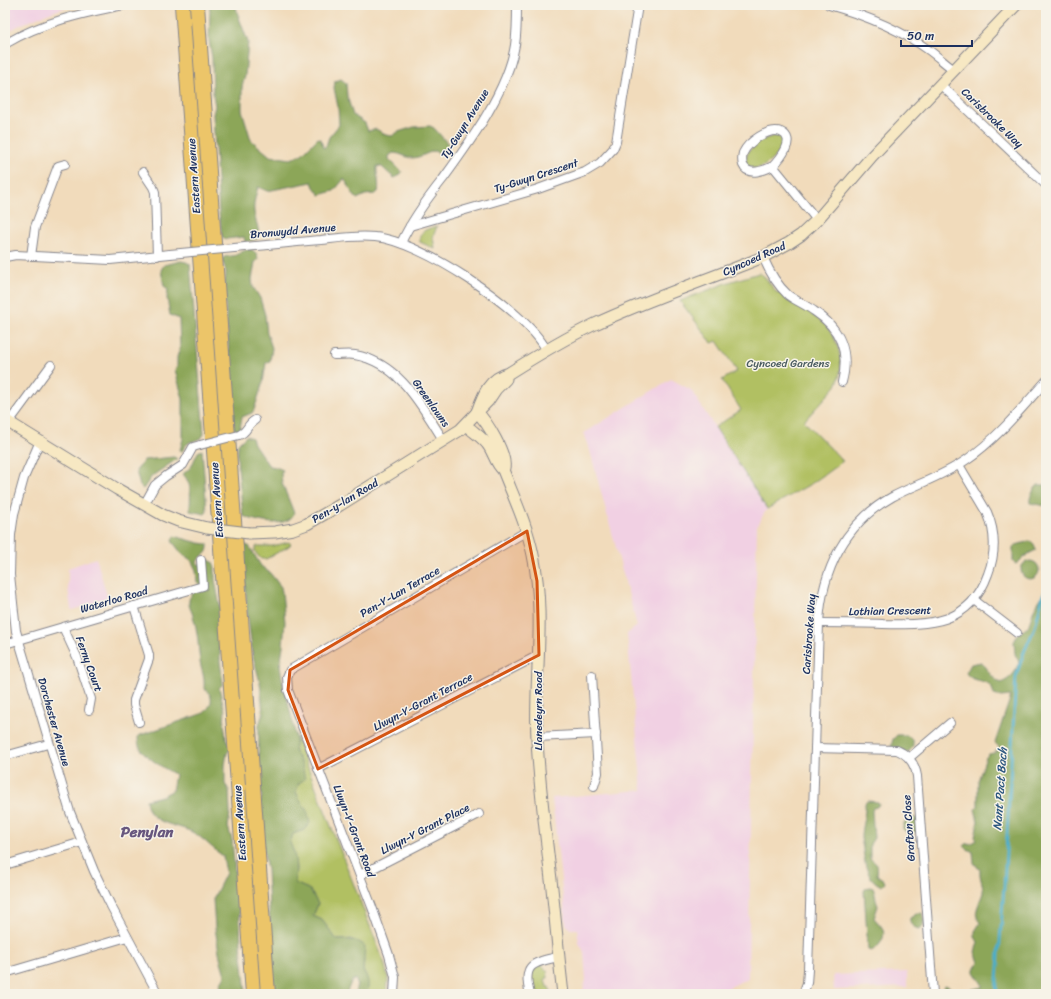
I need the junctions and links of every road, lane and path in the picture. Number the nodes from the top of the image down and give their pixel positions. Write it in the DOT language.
graph roads {
  1 [pos="124,5"];
  2 [pos="182,5"];
  3 [pos="197,5"];
  4 [pos="517,5"];
  5 [pos="638,5"];
  6 [pos="829,5"];
  7 [pos="1016,5"];
  8 [pos="846,7"];
  9 [pos="5,44"];
  10 [pos="954,70"];
  11 [pos="940,84"];
  12 [pos="65,164"];
  13 [pos="773,166"];
  14 [pos="143,172"];
  15 [pos="1046,184"];
  16 [pos="817,220"];
  17 [pos="410,226"];
  18 [pos="401,243"];
  19 [pos="5,256"];
  20 [pos="31,256"];
  21 [pos="157,256"];
  22 [pos="763,257"];
  23 [pos="546,350"];
  24 [pos="334,355"];
  25 [pos="50,364"];
  26 [pos="1046,381"];
  27 [pos="842,382"];
  28 [pos="477,412"];
  29 [pos="254,420"];
  30 [pos="7,421"];
  31 [pos="466,425"];
  32 [pos="40,441"];
  33 [pos="444,441"];
  34 [pos="959,465"];
  35 [pos="503,470"];
  36 [pos="144,505"];
  37 [pos="527,530"];
  38 [pos="201,560"];
  39 [pos="974,600"];
  40 [pos="134,606"];
  41 [pos="819,622"];
  42 [pos="63,627"];
  43 [pos="1017,633"];
  44 [pos="18,640"];
  45 [pos="5,644"];
  46 [pos="539,655"];
  47 [pos="592,675"];
  48 [pos="287,677"];
  49 [pos="89,710"];
  50 [pos="139,722"];
  51 [pos="950,723"];
  52 [pos="596,734"];
  53 [pos="537,737"];
  54 [pos="48,744"];
  55 [pos="815,748"];
  56 [pos="5,756"];
  57 [pos="909,758"];
  58 [pos="318,769"];
  59 [pos="594,786"];
  60 [pos="479,814"];
  61 [pos="82,842"];
  62 [pos="5,865"];
  63 [pos="360,875"];
  64 [pos="127,937"];
  65 [pos="559,957"];
  66 [pos="5,973"];
  67 [pos="158,994"];
  68 [pos="253,994"];
  69 [pos="268,994"];
  70 [pos="394,994"];
  71 [pos="530,994"];
  72 [pos="563,994"];
  73 [pos="803,994"];
  74 [pos="933,994"];
  1 -- 9 [label="street"];
  2 -- 68 [label="highway, Eastern Avenue"];
  3 -- 69 [label="highway, Eastern Avenue"];
  4 -- 17 [label="street, Ty-Gwyn Avenue"];
  5 -- 17 [label="street, Ty-Gwyn Crescent"];
  6 -- 8 [label="street"];
  7 -- 10 [label="street, Cyncoed Road"];
  8 -- 10 [label="street"];
  10 -- 11 [label="street, Cyncoed Road"];
  11 -- 15 [label="street, Carisbrooke Way"];
  11 -- 16 [label="street, Cyncoed Road"];
  12 -- 20 [label="street"];
  13 -- 13 [label="street"];
  13 -- 16 [label="street"];
  14 -- 21 [label="street"];
  16 -- 22 [label="street, Cyncoed Road"];
  17 -- 18 [label="street, Ty-Gwyn Avenue"];
  18 -- 21 [label="street, Bronwydd Avenue, bridge"];
  18 -- 23 [label="street, Bronwydd Avenue"];
  19 -- 20 [label="street, Bronwydd Avenue"];
  20 -- 21 [label="street, Bronwydd Avenue"];
  22 -- 23 [label="street, Cyncoed Road"];
  22 -- 27 [label="street"];
  23 -- 28 [label="street, Cyncoed Road"];
  24 -- 33 [label="street, Greenlawns"];
  25 -- 30 [label="street"];
  26 -- 34 [label="street, Carisbrooke Way"];
  28 -- 31 [label="street, Pen-y-lan Road"];
  28 -- 35 [label="street, Llanedeyrn Road"];
  29 -- 36 [label="street, bridge"];
  30 -- 32 [label="street, Pen-y-lan Road"];
  31 -- 33 [label="street, Pen-y-lan Road"];
  31 -- 35 [label="street, Llanedeyrn Road"];
  32 -- 36 [label="street, Pen-y-lan Road"];
  32 -- 44 [label="street, Dorchester Avenue"];
  33 -- 36 [label="street, Pen-y-lan Road, bridge"];
  34 -- 39 [label="street, Lothian Crescent"];
  34 -- 41 [label="street, Carisbrooke Way"];
  35 -- 37 [label="street, Llanedeyrn Road"];
  37 -- 46 [label="street, Llanedeyrn Road"];
  37 -- 48 [label="street, Pen-Y-Lan Terrace"];
  38 -- 40 [label="street, Waterloo Road"];
  39 -- 41 [label="street, Lothian Crescent"];
  39 -- 43 [label="street"];
  40 -- 42 [label="street, Waterloo Road"];
  40 -- 50 [label="street"];
  41 -- 55 [label="street, Carisbrooke Way"];
  42 -- 44 [label="street, Waterloo Road"];
  42 -- 49 [label="street, Ferny Court"];
  44 -- 45 [label="street, Waterloo Road"];
  44 -- 54 [label="street, Dorchester Avenue"];
  46 -- 53 [label="street, Llanedeyrn Road"];
  46 -- 58 [label="street, Llwyn-Y-Grant Terrace"];
  47 -- 52 [label="street"];
  48 -- 58 [label="street, Llwyn-Y-Grant Road"];
  51 -- 57 [label="street"];
  52 -- 53 [label="street"];
  52 -- 59 [label="street"];
  53 -- 65 [label="street, Llanedeyrn Road"];
  54 -- 56 [label="street"];
  54 -- 61 [label="street, Dorchester Avenue"];
  55 -- 57 [label="street"];
  55 -- 73 [label="street, Carisbrooke Way"];
  57 -- 74 [label="street, Grafton Close"];
  58 -- 63 [label="street, Llwyn-Y-Grant Road"];
  60 -- 63 [label="street, Llwyn-Y Grant Place"];
  61 -- 62 [label="street"];
  61 -- 64 [label="street, Dorchester Avenue"];
  63 -- 70 [label="street, Llwyn-Y-Grant Road"];
  64 -- 66 [label="street"];
  64 -- 67 [label="street, Dorchester Avenue"];
  65 -- 71 [label="street"];
  65 -- 72 [label="street, Llanedeyrn Road"];
}
